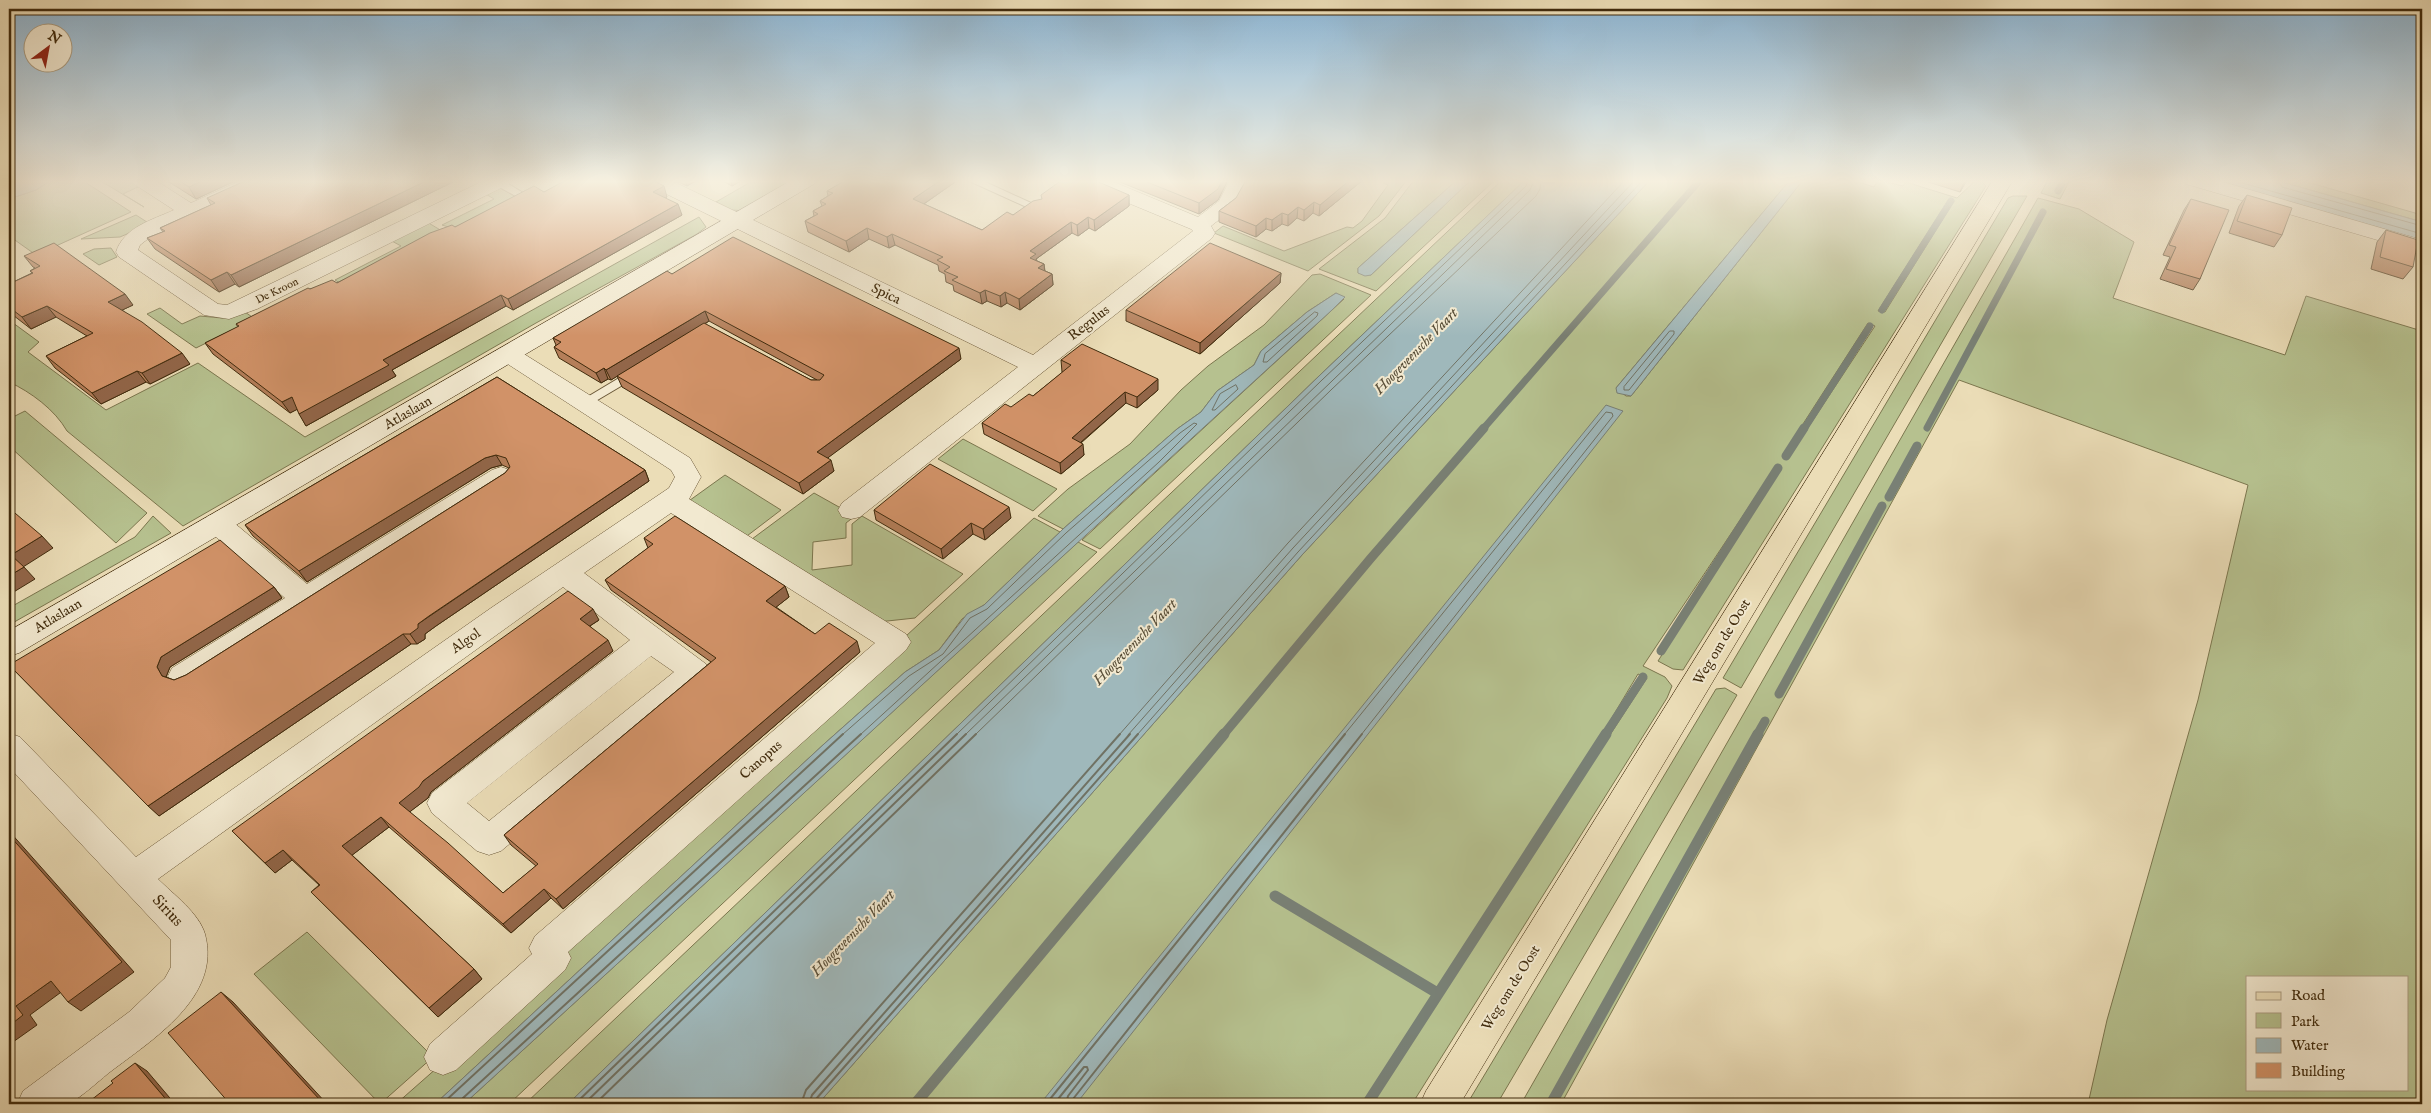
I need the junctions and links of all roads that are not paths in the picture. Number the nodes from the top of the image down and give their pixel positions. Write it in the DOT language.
graph roads {
  1 [pos="143,232"];
  2 [pos="396,232"];
  3 [pos="720,232"];
  4 [pos="758,232"];
  5 [pos="1203,232"];
  6 [pos="1972,232"];
  7 [pos="2371,232"];
  8 [pos="2422,247"];
  9 [pos="508,354"];
  10 [pos="1035,366"];
  11 [pos="643,367"];
  12 [pos="586,402"];
  13 [pos="501,476"];
  14 [pos="671,500"];
  15 [pos="851,510"];
  16 [pos="217,523"];
  17 [pos="564,573"];
  18 [pos="305,599"];
  19 [pos="650,640"];
  20 [pos="9,644"];
  21 [pos="182,676"];
  22 [pos="12,756"];
  23 [pos="134,877"];
  24 [pos="443,1057"];
  25 [pos="36,1104"];
  26 [pos="1439,1104"];
  1 -- 2 [label="street, De Kroon"];
  3 -- 9 [label="street, Atlaslaan"];
  4 -- 10 [label="street, Spica"];
  5 -- 10 [label="street, Regulus"];
  6 -- 26 [label="main road, Weg om de Oost"];
  7 -- 8 [label="street"];
  9 -- 12 [label="street, Algol"];
  9 -- 16 [label="street, Atlaslaan"];
  10 -- 15 [label="street, Regulus"];
  11 -- 12 [label="lane"];
  12 -- 14 [label="street, Algol"];
  13 -- 18 [label="street"];
  14 -- 17 [label="street, Algol"];
  14 -- 24 [label="street, Canopus"];
  16 -- 18 [label="street"];
  16 -- 20 [label="street, Atlaslaan"];
  17 -- 19 [label="street"];
  17 -- 23 [label="street, Algol"];
  18 -- 21 [label="street"];
  19 -- 19 [label="street"];
  22 -- 23 [label="street, Sirius"];
  23 -- 25 [label="street, Sirius"];
}
